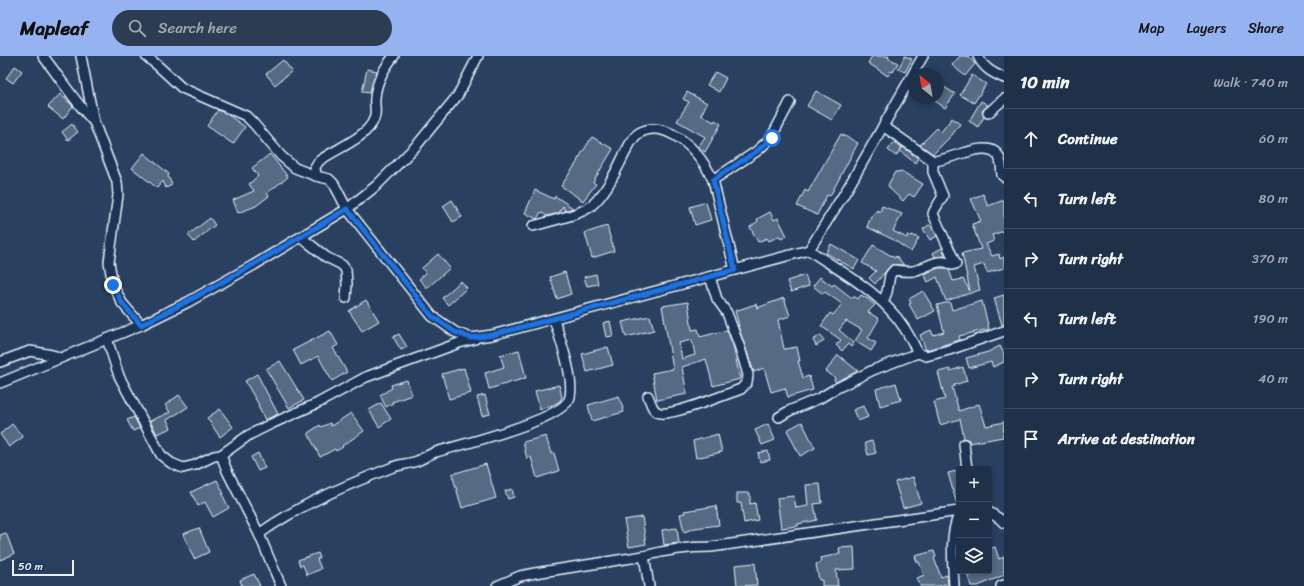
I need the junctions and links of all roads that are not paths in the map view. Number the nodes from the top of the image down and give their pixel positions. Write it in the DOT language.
graph roads {
  1 [pos="42,56"];
  2 [pos="81,56"];
  3 [pos="146,56"];
  4 [pos="394,56"];
  5 [pos="478,56"];
  6 [pos="923,56"];
  7 [pos="978,56"];
  8 [pos="1004,78"];
  9 [pos="1004,99"];
  10 [pos="790,102"];
  11 [pos="988,113"];
  12 [pos="94,122"];
  13 [pos="884,126"];
  14 [pos="932,161"];
  15 [pos="316,176"];
  16 [pos="1004,177"];
  17 [pos="713,180"];
  18 [pos="347,209"];
  19 [pos="533,226"];
  20 [pos="301,237"];
  21 [pos="809,250"];
  22 [pos="735,270"];
  23 [pos="710,277"];
  24 [pos="346,298"];
  25 [pos="883,302"];
  26 [pos="554,319"];
  27 [pos="141,325"];
  28 [pos="1004,331"];
  29 [pos="492,335"];
  30 [pos="107,339"];
  31 [pos="918,354"];
  32 [pos="58,359"];
  33 [pos="0,362"];
  34 [pos="0,383"];
  35 [pos="648,396"];
  36 [pos="779,417"];
  37 [pos="964,444"];
  38 [pos="221,455"];
  39 [pos="967,466"];
  40 [pos="956,511"];
  41 [pos="992,514"];
  42 [pos="956,520"];
  43 [pos="1004,523"];
  44 [pos="259,534"];
  45 [pos="644,556"];
  46 [pos="1004,585"];
  47 [pos="281,586"];
  48 [pos="497,586"];
  49 [pos="649,586"];
  50 [pos="954,586"];
  51 [pos="1000,586"];
  1 -- 12 [label="street"];
  2 -- 12 [label="street"];
  3 -- 15 [label="street"];
  4 -- 15 [label="street"];
  5 -- 18 [label="street"];
  6 -- 13 [label="street"];
  7 -- 8 [label="street"];
  9 -- 11 [label="street"];
  10 -- 17 [label="street"];
  12 -- 27 [label="street"];
  13 -- 14 [label="street"];
  13 -- 21 [label="street"];
  14 -- 16 [label="street"];
  14 -- 25 [label="street"];
  15 -- 18 [label="street"];
  17 -- 19 [label="street"];
  17 -- 22 [label="street"];
  18 -- 20 [label="street"];
  18 -- 29 [label="street"];
  20 -- 24 [label="street"];
  20 -- 27 [label="street"];
  21 -- 22 [label="street"];
  21 -- 25 [label="street"];
  22 -- 23 [label="street"];
  23 -- 26 [label="street"];
  23 -- 35 [label="street"];
  25 -- 31 [label="street"];
  26 -- 29 [label="street"];
  26 -- 44 [label="street"];
  27 -- 30 [label="street"];
  28 -- 31 [label="street"];
  29 -- 38 [label="street"];
  30 -- 32 [label="street"];
  30 -- 38 [label="street"];
  31 -- 36 [label="street"];
  32 -- 33 [label="street"];
  32 -- 34 [label="street"];
  37 -- 39 [label="street"];
  38 -- 44 [label="street"];
  40 -- 45 [label="street"];
  41 -- 43 [label="street"];
  42 -- 50 [label="street"];
  44 -- 47 [label="street"];
  45 -- 48 [label="street"];
  45 -- 49 [label="street"];
  46 -- 51 [label="street"];
}
